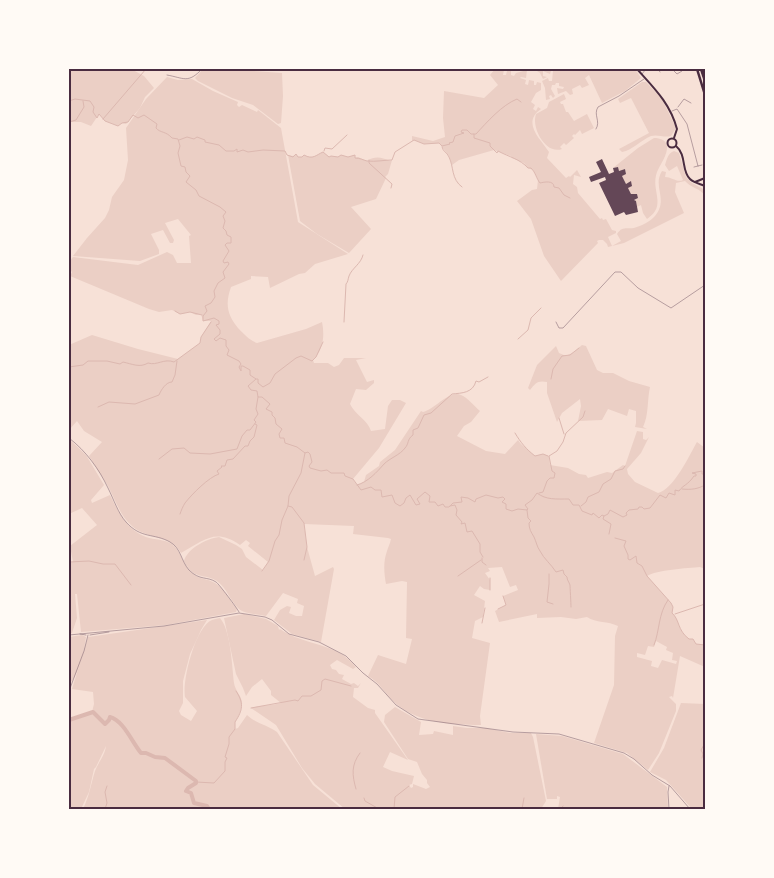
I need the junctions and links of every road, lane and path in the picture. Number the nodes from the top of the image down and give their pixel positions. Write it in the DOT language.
graph roads {
  1 [pos="202,69"];
  2 [pos="637,69"];
  3 [pos="646,69"];
  4 [pos="658,69"];
  5 [pos="672,69"];
  6 [pos="682,69"];
  7 [pos="697,69"];
  8 [pos="701,69"];
  9 [pos="660,72"];
  10 [pos="642,74"];
  11 [pos="167,76"];
  12 [pos="646,78"];
  13 [pos="705,81"];
  14 [pos="705,95"];
  15 [pos="691,103"];
  16 [pos="678,109"];
  17 [pos="671,111"];
  18 [pos="596,129"];
  19 [pos="674,138"];
  20 [pos="676,146"];
  21 [pos="702,165"];
  22 [pos="698,166"];
  23 [pos="694,167"];
  24 [pos="705,178"];
  25 [pos="695,182"];
  26 [pos="705,185"];
  27 [pos="705,285"];
  28 [pos="556,322"];
  29 [pos="69,438"];
  30 [pos="240,613"];
  31 [pos="110,631"];
  32 [pos="79,634"];
  33 [pos="88,635"];
  34 [pos="69,636"];
  35 [pos="69,691"];
  36 [pos="670,786"];
  37 [pos="669,809"];
  38 [pos="690,809"];
  1 -- 11 [label="street"];
  2 -- 10 [label="main road"];
  3 -- 10 [label="street"];
  4 -- 9 [label="street"];
  5 -- 6 [label="street"];
  7 -- 14 [label="highway"];
  8 -- 13 [label="highway"];
  10 -- 12 [label="main road"];
  12 -- 17 [label="main road"];
  12 -- 18 [label="street"];
  15 -- 16 [label="street"];
  16 -- 17 [label="street"];
  16 -- 22 [label="street"];
  17 -- 19 [label="main road"];
  19 -- 20 [label="main road"];
  19 -- 20 [label="main road"];
  20 -- 25 [label="main road"];
  21 -- 22 [label="street"];
  22 -- 23 [label="street"];
  24 -- 25 [label="main road"];
  24 -- 26 [label="highway"];
  25 -- 26 [label="main road"];
  27 -- 28 [label="street"];
  29 -- 30 [label="street"];
  30 -- 31 [label="street"];
  30 -- 36 [label="street"];
  31 -- 32 [label="street"];
  31 -- 33 [label="street"];
  32 -- 33 [label="street"];
  32 -- 34 [label="street"];
  33 -- 35 [label="street"];
  36 -- 37 [label="street"];
  36 -- 38 [label="street"];
}
